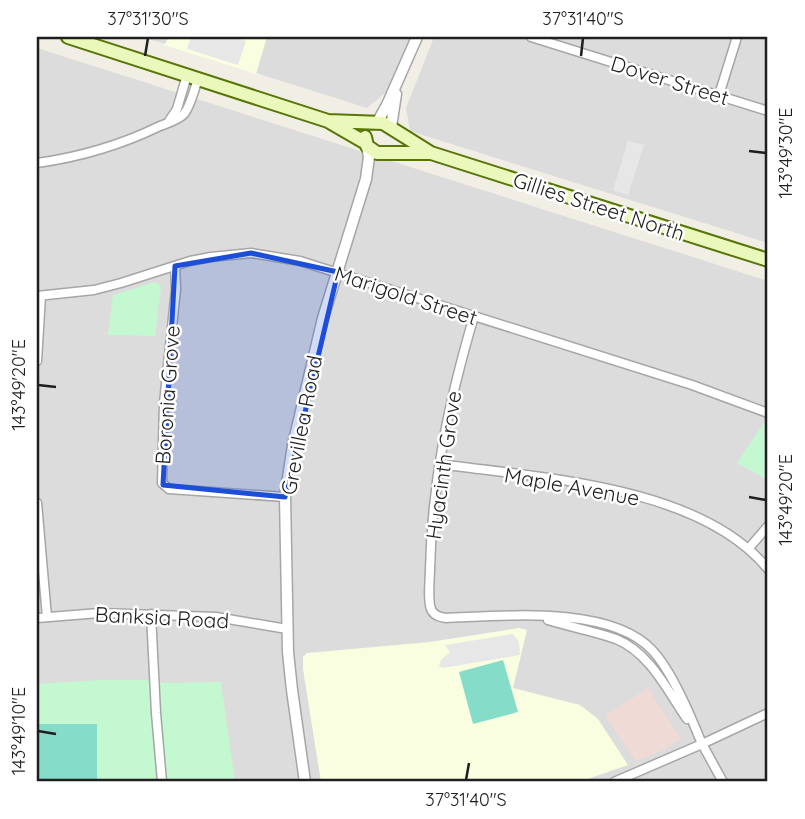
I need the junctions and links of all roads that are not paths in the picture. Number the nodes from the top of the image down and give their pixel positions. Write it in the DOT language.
graph roads {
  1 [pos="68,37"];
  2 [pos="417,37"];
  3 [pos="531,37"];
  4 [pos="737,37"];
  5 [pos="193,77"];
  6 [pos="397,83"];
  7 [pos="719,95"];
  8 [pos="768,111"];
  9 [pos="328,121"];
  10 [pos="376,123"];
  11 [pos="392,129"];
  12 [pos="367,145"];
  13 [pos="385,153"];
  14 [pos="431,153"];
  15 [pos="37,163"];
  16 [pos="360,200"];
  17 [pos="768,260"];
  18 [pos="175,266"];
  19 [pos="338,272"];
  20 [pos="39,296"];
  21 [pos="474,316"];
  22 [pos="37,361"];
  23 [pos="768,413"];
  24 [pos="439,464"];
  25 [pos="285,497"];
  26 [pos="37,503"];
  27 [pos="768,526"];
  28 [pos="749,548"];
  29 [pos="768,569"];
  30 [pos="151,614"];
  31 [pos="47,617"];
  32 [pos="37,618"];
  33 [pos="287,629"];
  34 [pos="768,713"];
  35 [pos="702,744"];
  36 [pos="162,782"];
  37 [pos="305,782"];
  38 [pos="614,782"];
  39 [pos="723,782"];
  1 -- 5 [label="main road, Gillies Street North"];
  2 -- 6 [label="street"];
  3 -- 7 [label="street, Dover Street"];
  4 -- 7 [label="street"];
  5 -- 9 [label="main road, Gillies Street North"];
  5 -- 15 [label="street"];
  6 -- 10 [label="street"];
  6 -- 11 [label="street"];
  7 -- 8 [label="street, Dover Street"];
  9 -- 10 [label="main road, Gillies Street North"];
  9 -- 12 [label="main road, Gillies Street North"];
  10 -- 11 [label="main road, Gillies Street North"];
  10 -- 12 [label="main road"];
  11 -- 13 [label="main road"];
  11 -- 14 [label="main road, Gillies Street North"];
  12 -- 13 [label="main road, Gillies Street North"];
  12 -- 16 [label="street, Grevillea Road"];
  13 -- 14 [label="main road, Gillies Street North"];
  13 -- 16 [label="street, Grevillea Road"];
  14 -- 17 [label="main road, Gillies Street North"];
  16 -- 19 [label="street, Grevillea Road"];
  18 -- 19 [label="street, Marigold Street"];
  18 -- 20 [label="street, Marigold Street"];
  18 -- 25 [label="street, Boronia Grove"];
  19 -- 21 [label="street, Marigold Street"];
  19 -- 25 [label="street, Grevillea Road"];
  20 -- 22 [label="street"];
  21 -- 23 [label="street, Marigold Street"];
  21 -- 24 [label="street, Hyacinth Grove"];
  24 -- 28 [label="street, Maple Avenue"];
  24 -- 35 [label="street, Hyacinth Grove"];
  25 -- 33 [label="street, Grevillea Road"];
  26 -- 31 [label="street"];
  27 -- 28 [label="street"];
  28 -- 29 [label="street, Maple Avenue"];
  30 -- 31 [label="street, Banksia Road"];
  30 -- 33 [label="street, Banksia Road"];
  30 -- 36 [label="street"];
  31 -- 32 [label="street, Banksia Road"];
  33 -- 37 [label="street, Grevillea Road"];
  34 -- 35 [label="street"];
  35 -- 38 [label="street"];
  35 -- 39 [label="street"];
}
